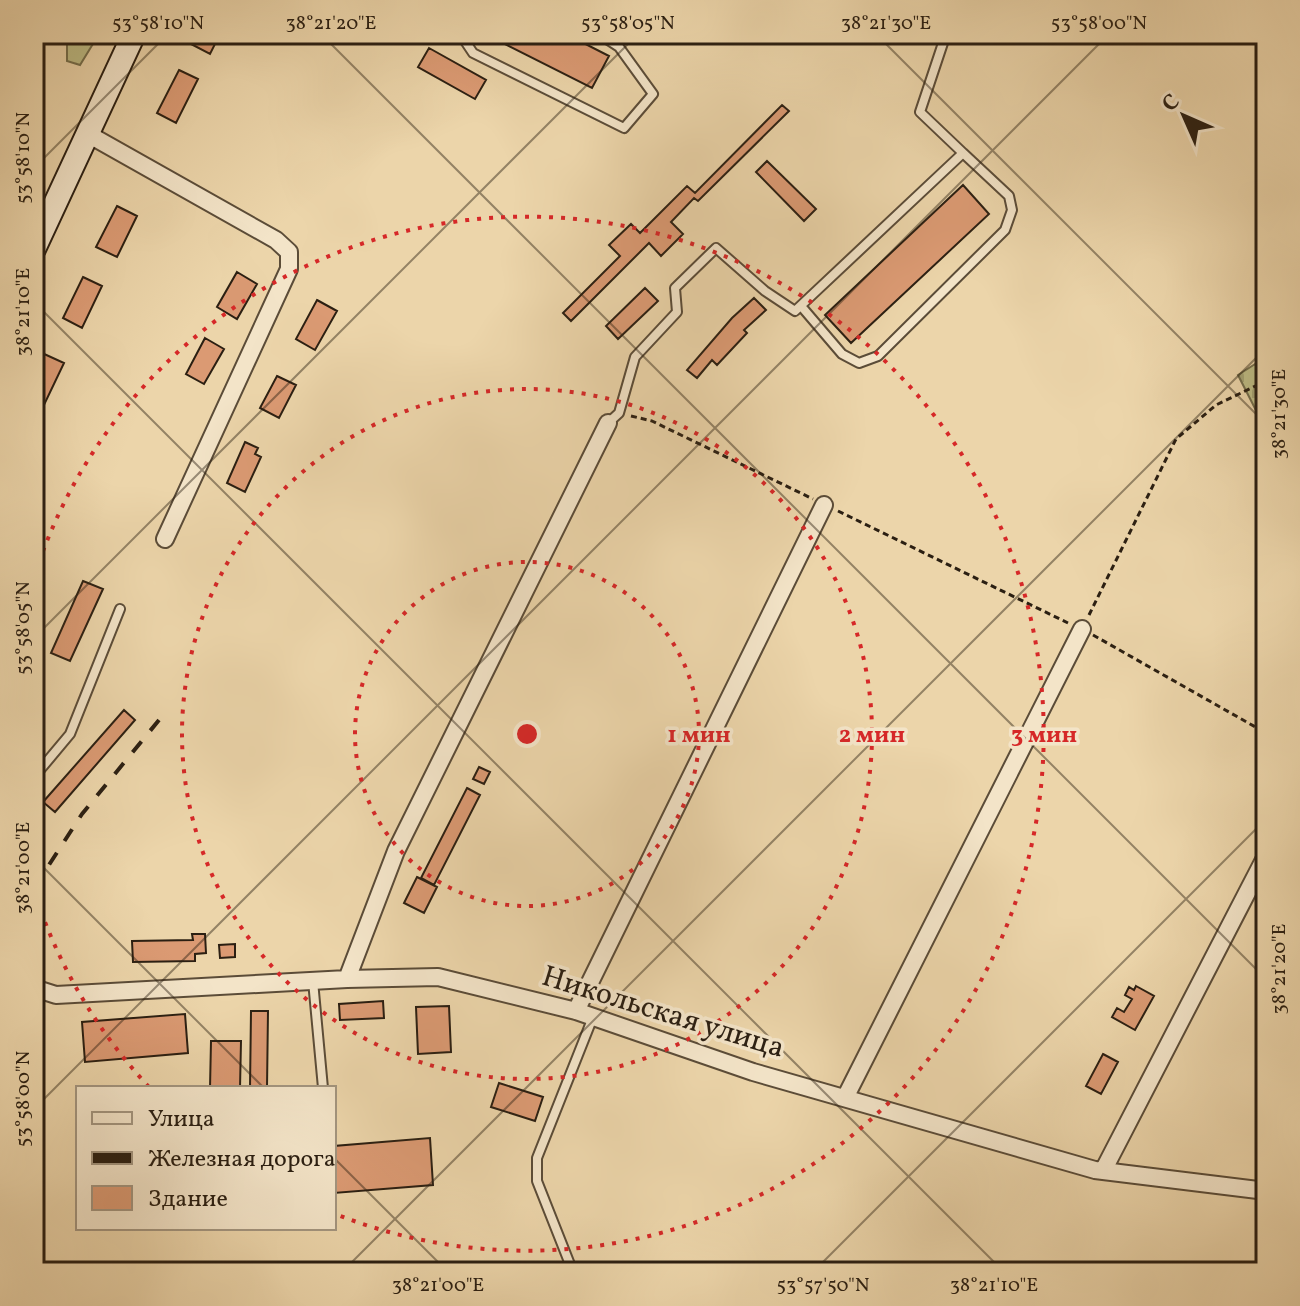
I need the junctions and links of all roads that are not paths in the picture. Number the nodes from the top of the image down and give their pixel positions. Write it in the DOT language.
graph roads {
  1 [pos="134,34"];
  2 [pos="468,34"];
  3 [pos="599,34"];
  4 [pos="946,34"];
  5 [pos="86,133"];
  6 [pos="963,153"];
  7 [pos="34,249"];
  8 [pos="801,306"];
  9 [pos="614,418"];
  10 [pos="824,505"];
  11 [pos="165,539"];
  12 [pos="120,609"];
  13 [pos="1082,629"];
  14 [pos="34,777"];
  15 [pos="1266,856"];
  16 [pos="347,979"];
  17 [pos="313,981"];
  18 [pos="34,988"];
  19 [pos="576,1011"];
  20 [pos="593,1017"];
  21 [pos="323,1086"];
  22 [pos="845,1098"];
  23 [pos="1103,1171"];
  24 [pos="1266,1191"];
  25 [pos="573,1272"];
  1 -- 5 [label="main road"];
  2 -- 3 [label="lane"];
  4 -- 6 [label="lane"];
  5 -- 7 [label="main road"];
  5 -- 11 [label="street"];
  6 -- 8 [label="lane"];
  6 -- 8 [label="lane"];
  8 -- 9 [label="lane"];
  9 -- 16 [label="street"];
  10 -- 19 [label="street"];
  12 -- 14 [label="lane"];
  13 -- 22 [label="street"];
  15 -- 23 [label="street"];
  16 -- 17 [label="street, Никольская улица"];
  16 -- 19 [label="street, Никольская улица"];
  17 -- 18 [label="street, Никольская улица"];
  17 -- 21 [label="lane"];
  19 -- 20 [label="street, Никольская улица"];
  20 -- 22 [label="street, Никольская улица"];
  20 -- 25 [label="lane"];
  22 -- 23 [label="street, Никольская улица"];
  23 -- 24 [label="street, Никольская улица"];
}
